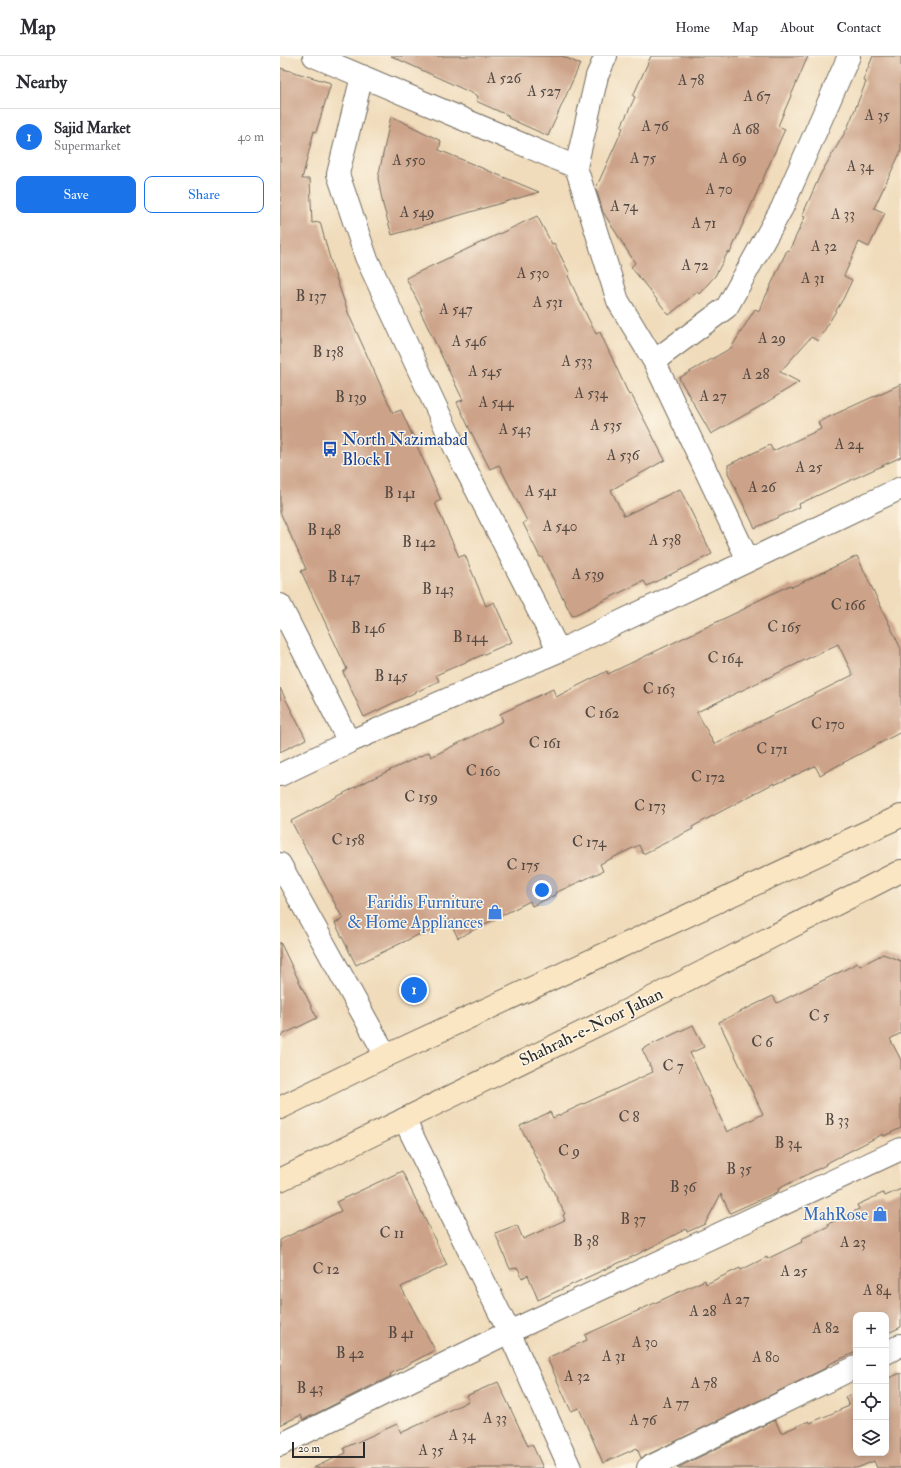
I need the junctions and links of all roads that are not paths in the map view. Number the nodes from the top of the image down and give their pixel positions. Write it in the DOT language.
graph roads {
  1 [pos="314,56"];
  2 [pos="606,56"];
  3 [pos="849,56"];
  4 [pos="362,76"];
  5 [pos="576,167"];
  6 [pos="654,361"];
  7 [pos="901,488"];
  8 [pos="748,560"];
  9 [pos="280,605"];
  10 [pos="559,651"];
  11 [pos="349,742"];
  12 [pos="280,775"];
  13 [pos="901,816"];
  14 [pos="280,864"];
  15 [pos="901,871"];
  16 [pos="386,1056"];
  17 [pos="280,1108"];
  18 [pos="404,1119"];
  19 [pos="901,1149"];
  20 [pos="280,1180"];
  21 [pos="509,1332"];
  22 [pos="901,1345"];
  23 [pos="889,1351"];
  24 [pos="853,1368"];
  25 [pos="280,1445"];
  26 [pos="570,1468"];
  27 [pos="648,1468"];
  1 -- 4 [label="street"];
  2 -- 5 [label="street"];
  3 -- 6 [label="street"];
  4 -- 5 [label="street"];
  4 -- 10 [label="street"];
  5 -- 6 [label="street"];
  6 -- 8 [label="street"];
  7 -- 8 [label="street"];
  8 -- 10 [label="street"];
  9 -- 11 [label="street"];
  10 -- 11 [label="street"];
  11 -- 12 [label="street"];
  13 -- 16 [label="main road"];
  14 -- 16 [label="street"];
  15 -- 18 [label="main road, Shahrah-e-Noor Jahan"];
  16 -- 17 [label="main road"];
  18 -- 20 [label="main road, Shahrah-e-Noor Jahan"];
  18 -- 21 [label="street"];
  19 -- 21 [label="street"];
  21 -- 25 [label="street"];
  21 -- 26 [label="street"];
  22 -- 23 [label="street"];
  24 -- 27 [label="street"];
}
